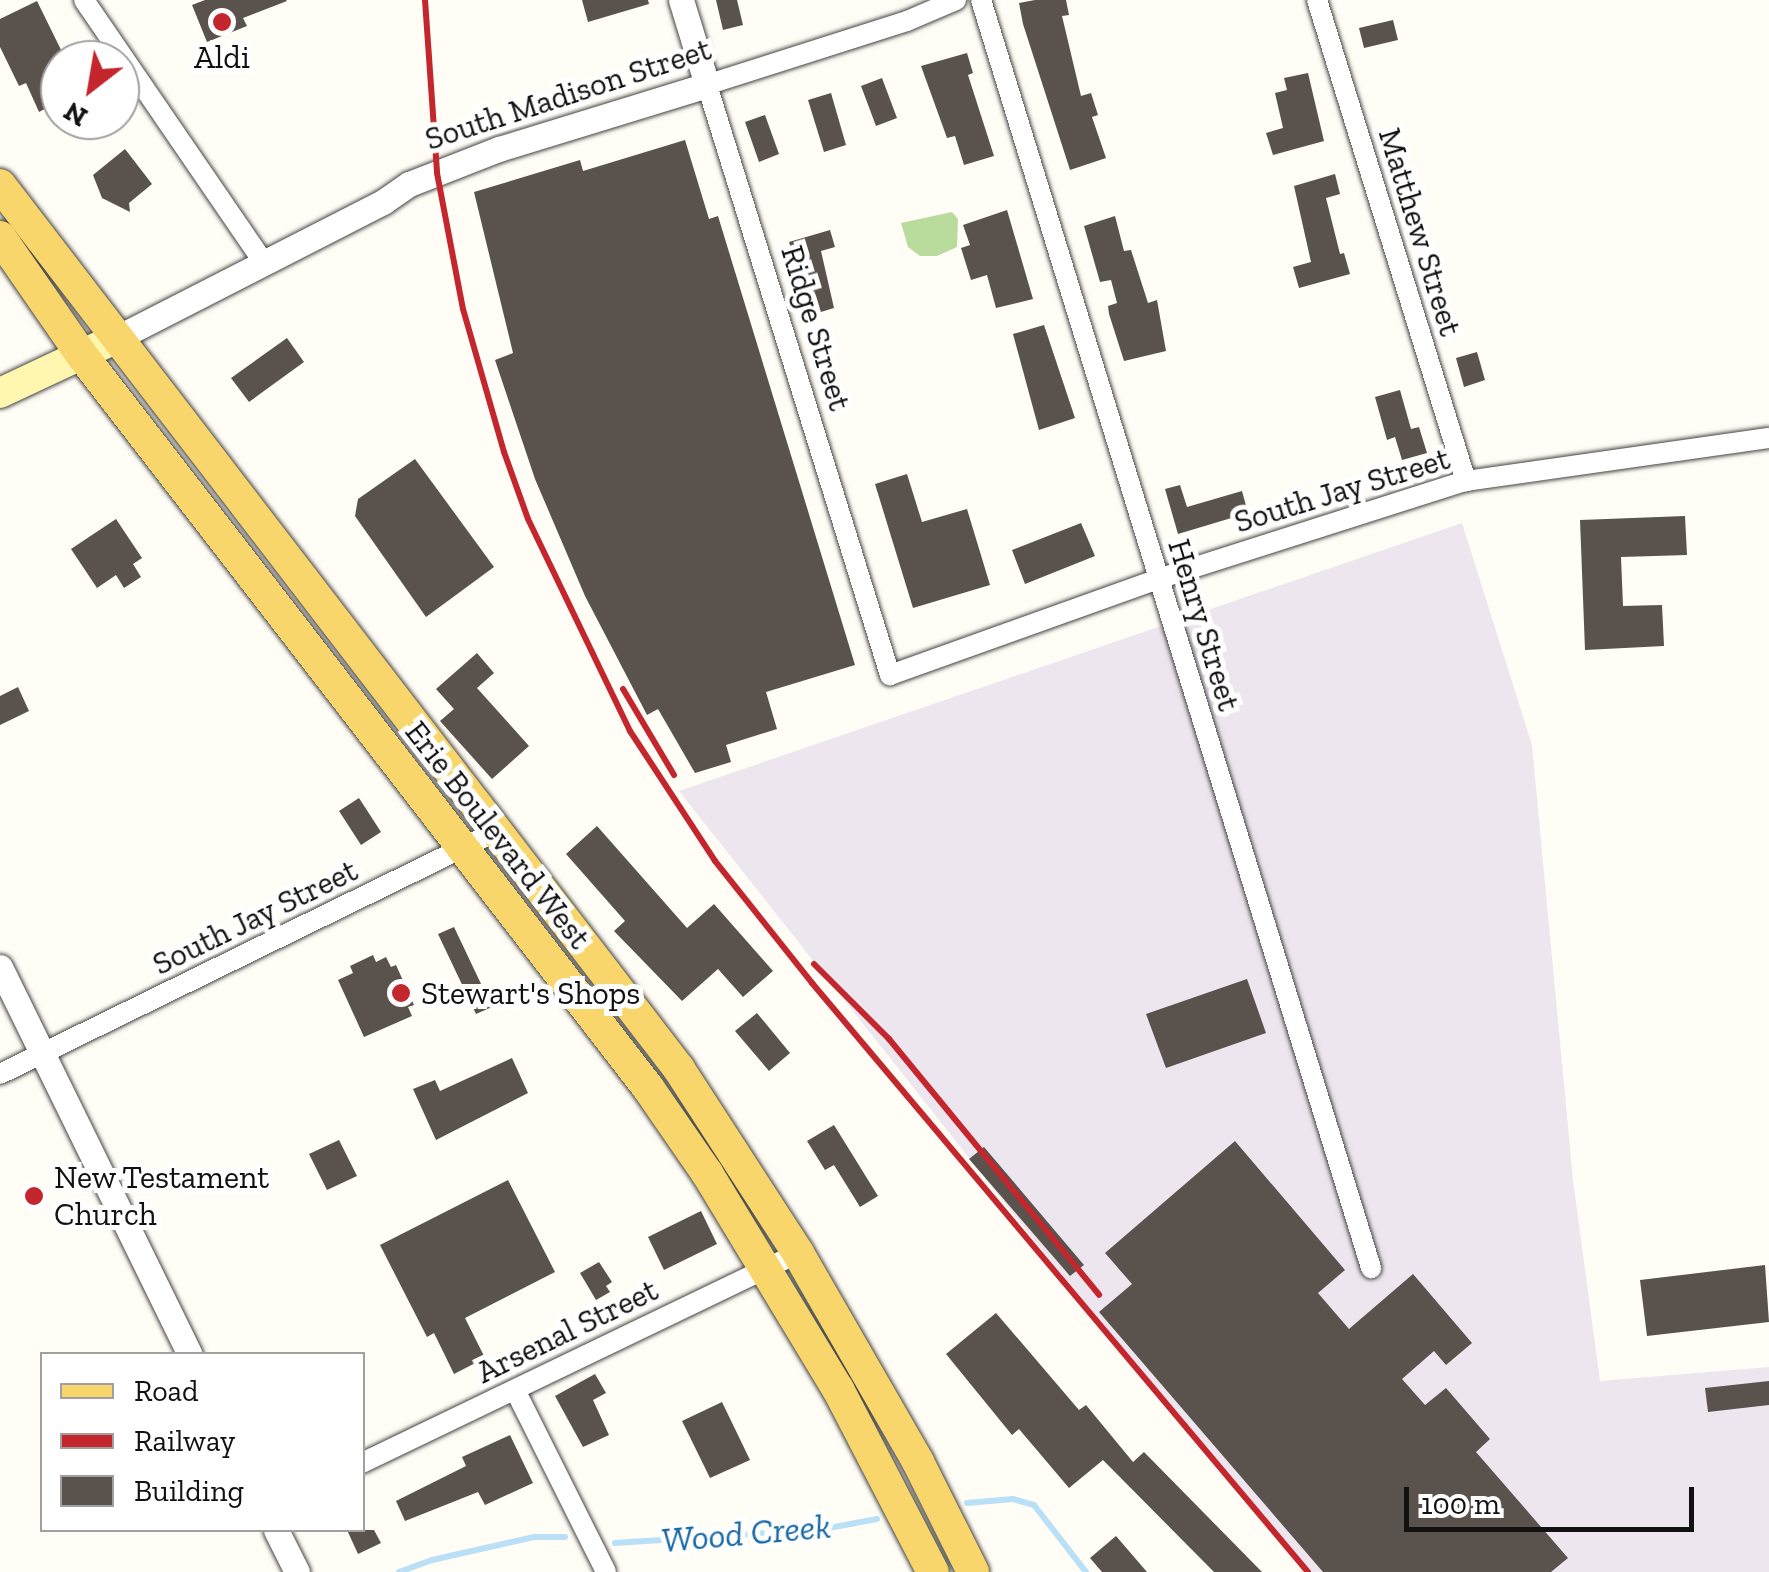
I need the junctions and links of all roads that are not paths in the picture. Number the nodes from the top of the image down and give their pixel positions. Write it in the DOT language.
graph roads {
  1 [pos="84,0"];
  2 [pos="682,0"];
  3 [pos="956,0"];
  4 [pos="981,0"];
  5 [pos="1317,0"];
  6 [pos="708,85"];
  7 [pos="0,185"];
  8 [pos="0,236"];
  9 [pos="263,261"];
  10 [pos="117,338"];
  11 [pos="81,354"];
  12 [pos="0,393"];
  13 [pos="1769,438"];
  14 [pos="1466,481"];
  15 [pos="1158,579"];
  16 [pos="890,675"];
  17 [pos="495,832"];
  18 [pos="462,849"];
  19 [pos="0,966"];
  20 [pos="41,1054"];
  21 [pos="0,1074"];
  22 [pos="798,1254"];
  23 [pos="765,1268"];
  24 [pos="1371,1268"];
  25 [pos="189,1352"];
  26 [pos="515,1390"];
  27 [pos="365,1462"];
  28 [pos="277,1532"];
  29 [pos="297,1572"];
  30 [pos="606,1572"];
  31 [pos="933,1572"];
  32 [pos="972,1572"];
  1 -- 9 [label="street"];
  2 -- 6 [label="street, Ridge Street"];
  3 -- 6 [label="street, South Madison Street"];
  4 -- 15 [label="street, Henry Street"];
  5 -- 14 [label="street, Matthew Street"];
  6 -- 9 [label="street, South Madison Street"];
  6 -- 16 [label="street, Ridge Street"];
  7 -- 10 [label="main road, Erie Boulevard West"];
  8 -- 11 [label="main road, Erie Boulevard West"];
  9 -- 10 [label="street, South Madison Street"];
  10 -- 11 [label="main road, South Madison Street"];
  10 -- 17 [label="main road, Erie Boulevard West"];
  11 -- 12 [label="main road, South Madison Street"];
  11 -- 18 [label="main road, Erie Boulevard West"];
  13 -- 14 [label="street, South Jay Street"];
  14 -- 15 [label="street, South Jay Street"];
  15 -- 16 [label="street, South Jay Street"];
  15 -- 24 [label="street, Henry Street"];
  17 -- 18 [label="street, South Jay Street"];
  17 -- 22 [label="main road, Erie Boulevard West"];
  18 -- 20 [label="street, South Jay Street"];
  18 -- 23 [label="main road, Erie Boulevard West"];
  19 -- 20 [label="street"];
  20 -- 21 [label="street, South Jay Street"];
  20 -- 25 [label="street"];
  22 -- 23 [label="street, Arsenal Street"];
  22 -- 32 [label="main road, Erie Boulevard West"];
  23 -- 26 [label="street, Arsenal Street"];
  23 -- 31 [label="main road, Erie Boulevard West"];
  26 -- 27 [label="street, Arsenal Street"];
  26 -- 30 [label="street"];
  28 -- 29 [label="street"];
}
